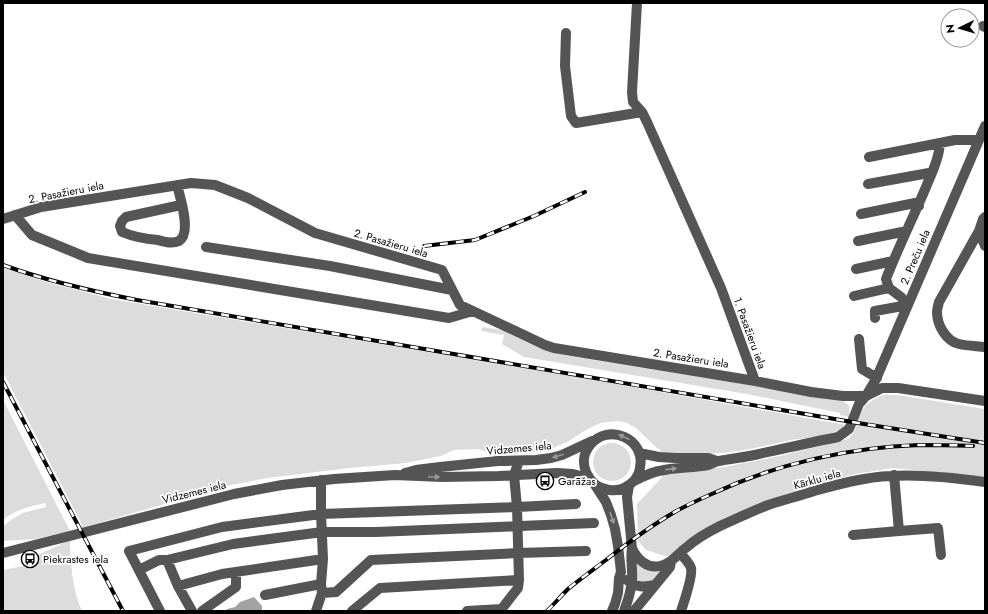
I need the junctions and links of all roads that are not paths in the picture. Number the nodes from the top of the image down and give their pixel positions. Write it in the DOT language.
graph roads {
  1 [pos="636,3"];
  2 [pos="566,33"];
  3 [pos="642,112"];
  4 [pos="985,126"];
  5 [pos="978,140"];
  6 [pos="940,143"];
  7 [pos="868,157"];
  8 [pos="931,174"];
  9 [pos="868,184"];
  10 [pos="177,185"];
  11 [pos="181,205"];
  12 [pos="919,206"];
  13 [pos="861,214"];
  14 [pos="15,215"];
  15 [pos="985,217"];
  16 [pos="3,219"];
  17 [pos="979,231"];
  18 [pos="905,234"];
  19 [pos="858,241"];
  20 [pos="985,246"];
  21 [pos="206,247"];
  22 [pos="893,261"];
  23 [pos="856,268"];
  24 [pos="889,288"];
  25 [pos="452,290"];
  26 [pos="854,296"];
  27 [pos="908,305"];
  28 [pos="473,311"];
  29 [pos="875,318"];
  30 [pos="859,339"];
  31 [pos="985,347"];
  32 [pos="877,378"];
  33 [pos="755,381"];
  34 [pos="866,396"];
  35 [pos="985,401"];
  36 [pos="594,440"];
  37 [pos="639,453"];
  38 [pos="519,461"];
  39 [pos="717,461"];
  40 [pos="514,474"];
  41 [pos="894,475"];
  42 [pos="395,476"];
  43 [pos="321,480"];
  44 [pos="591,481"];
  45 [pos="985,482"];
  46 [pos="631,483"];
  47 [pos="576,504"];
  48 [pos="517,507"];
  49 [pos="321,514"];
  50 [pos="594,523"];
  51 [pos="517,526"];
  52 [pos="899,531"];
  53 [pos="322,532"];
  54 [pos="853,535"];
  55 [pos="49,542"];
  56 [pos="3,545"];
  57 [pos="632,548"];
  58 [pos="586,551"];
  59 [pos="3,553"];
  60 [pos="518,553"];
  61 [pos="680,553"];
  62 [pos="941,554"];
  63 [pos="323,559"];
  64 [pos="168,560"];
  65 [pos="672,562"];
  66 [pos="139,570"];
  67 [pos="236,572"];
  68 [pos="621,572"];
  69 [pos="519,580"];
  70 [pos="631,584"];
  71 [pos="655,585"];
  72 [pos="178,586"];
  73 [pos="322,589"];
  74 [pos="265,595"];
  75 [pos="501,610"];
  76 [pos="160,611"];
  77 [pos="192,611"];
  78 [pos="202,611"];
  79 [pos="315,611"];
  80 [pos="352,611"];
  81 [pos="467,611"];
  82 [pos="612,611"];
  83 [pos="624,611"];
  84 [pos="634,611"];
  85 [pos="681,611"];
  1 -- 3 [label="street, 1. Pasažieru iela"];
  2 -- 3 [label="street"];
  3 -- 33 [label="street, 1. Pasažieru iela"];
  4 -- 5 [label="street, 2. Preču iela"];
  5 -- 6 [label="street"];
  5 -- 27 [label="street, 2. Preču iela"];
  6 -- 7 [label="street"];
  6 -- 8 [label="street"];
  8 -- 9 [label="street"];
  8 -- 12 [label="street"];
  10 -- 11 [label="street"];
  10 -- 14 [label="street, 2. Pasažieru iela"];
  10 -- 25 [label="street, 2. Pasažieru iela"];
  11 -- 11 [label="street"];
  12 -- 13 [label="street"];
  12 -- 18 [label="street"];
  14 -- 16 [label="street, 2. Pasažieru iela"];
  14 -- 28 [label="street"];
  15 -- 17 [label="street"];
  17 -- 20 [label="street"];
  17 -- 31 [label="street"];
  18 -- 19 [label="street"];
  18 -- 22 [label="street"];
  21 -- 25 [label="street"];
  22 -- 23 [label="street"];
  22 -- 24 [label="street"];
  24 -- 26 [label="street"];
  24 -- 27 [label="street"];
  25 -- 28 [label="street, 2. Pasažieru iela"];
  27 -- 29 [label="street"];
  27 -- 32 [label="street, 2. Preču iela"];
  28 -- 33 [label="street, 2. Pasažieru iela"];
  30 -- 32 [label="street"];
  32 -- 34 [label="street, 2. Preču iela"];
  33 -- 34 [label="street, 1. Pasažieru iela"];
  34 -- 35 [label="street, 1. Pasažieru iela"];
  34 -- 39 [label="street, Vidzemes iela"];
  37 -- 36 [label="street, Vidzemes iela, one-way"];
  36 -- 38 [label="street, Vidzemes iela, one-way"];
  36 -- 44 [label="street"];
  37 -- 39 [label="street, Vidzemes iela"];
  37 -- 46 [label="street"];
  38 -- 40 [label="street"];
  38 -- 42 [label="street, Vidzemes iela"];
  46 -- 39 [label="street, Vidzemes iela, one-way"];
  42 -- 40 [label="street, Vidzemes iela, one-way"];
  40 -- 44 [label="street, Vidzemes iela"];
  40 -- 48 [label="street"];
  41 -- 45 [label="street, Kārklu iela"];
  41 -- 52 [label="street"];
  41 -- 61 [label="street, Kārklu iela"];
  42 -- 43 [label="street, Vidzemes iela"];
  43 -- 49 [label="street"];
  43 -- 55 [label="street, Vidzemes iela"];
  44 -- 46 [label="street, Vidzemes iela"];
  44 -- 68 [label="street, one-way"];
  46 -- 57 [label="street"];
  47 -- 48 [label="street"];
  48 -- 49 [label="street"];
  48 -- 51 [label="street"];
  49 -- 53 [label="street"];
  49 -- 66 [label="street"];
  50 -- 51 [label="street"];
  51 -- 53 [label="street"];
  51 -- 60 [label="street"];
  52 -- 54 [label="street"];
  52 -- 62 [label="street"];
  53 -- 63 [label="street"];
  53 -- 64 [label="street"];
  55 -- 56 [label="street"];
  55 -- 59 [label="street, Vidzemes iela"];
  57 -- 65 [label="street"];
  57 -- 70 [label="street"];
  58 -- 60 [label="street"];
  60 -- 69 [label="street"];
  60 -- 73 [label="street"];
  61 -- 65 [label="street, Kārklu iela"];
  61 -- 85 [label="street"];
  63 -- 67 [label="street"];
  63 -- 73 [label="street"];
  64 -- 66 [label="street"];
  64 -- 72 [label="street"];
  65 -- 71 [label="street, Kārklu iela"];
  66 -- 76 [label="street"];
  67 -- 72 [label="street"];
  67 -- 78 [label="street"];
  68 -- 70 [label="street"];
  68 -- 82 [label="street"];
  69 -- 75 [label="street"];
  69 -- 80 [label="street"];
  70 -- 71 [label="street"];
  70 -- 83 [label="street"];
  71 -- 84 [label="street, Kārklu iela"];
  72 -- 77 [label="street"];
  73 -- 74 [label="street"];
  73 -- 79 [label="street"];
  75 -- 81 [label="street"];
}
